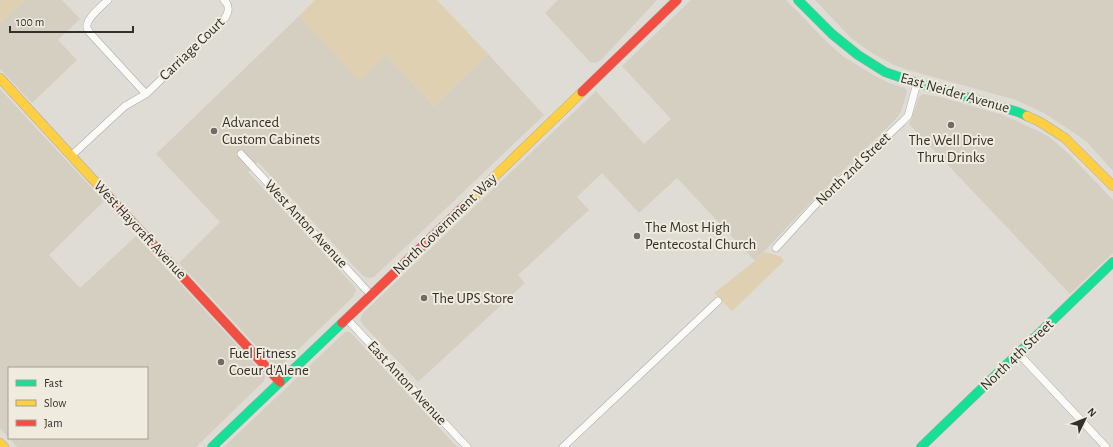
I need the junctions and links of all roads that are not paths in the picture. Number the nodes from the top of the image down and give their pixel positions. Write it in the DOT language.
graph roads {
  1 [pos="108,0"];
  2 [pos="224,0"];
  3 [pos="677,0"];
  4 [pos="798,0"];
  5 [pos="0,78"];
  6 [pos="917,83"];
  7 [pos="146,94"];
  8 [pos="241,154"];
  9 [pos="71,156"];
  10 [pos="1113,186"];
  11 [pos="776,248"];
  12 [pos="1113,262"];
  13 [pos="371,295"];
  14 [pos="718,301"];
  15 [pos="346,318"];
  16 [pos="1019,354"];
  17 [pos="280,382"];
  18 [pos="0,443"];
  19 [pos="4,447"];
  20 [pos="212,447"];
  21 [pos="467,447"];
  22 [pos="563,447"];
  23 [pos="921,447"];
  24 [pos="1106,447"];
  1 -- 7 [label="street, Carriage Court"];
  2 -- 7 [label="street, Carriage Court"];
  3 -- 13 [label="main road, North Government Way"];
  4 -- 6 [label="main road, East Neider Avenue"];
  5 -- 9 [label="main road, West Haycraft Avenue"];
  6 -- 10 [label="main road, East Neider Avenue"];
  6 -- 11 [label="street, North 2nd Street"];
  7 -- 9 [label="street, Carriage Court"];
  8 -- 13 [label="street, West Anton Avenue"];
  9 -- 17 [label="main road, West Haycraft Avenue"];
  12 -- 16 [label="main road, North 4th Street"];
  13 -- 15 [label="main road, North Government Way"];
  14 -- 22 [label="street"];
  15 -- 17 [label="main road, North Government Way"];
  15 -- 21 [label="street, East Anton Avenue"];
  16 -- 23 [label="main road, North 4th Street"];
  16 -- 24 [label="street"];
  17 -- 20 [label="main road, North Government Way"];
  18 -- 19 [label="main road"];
}
